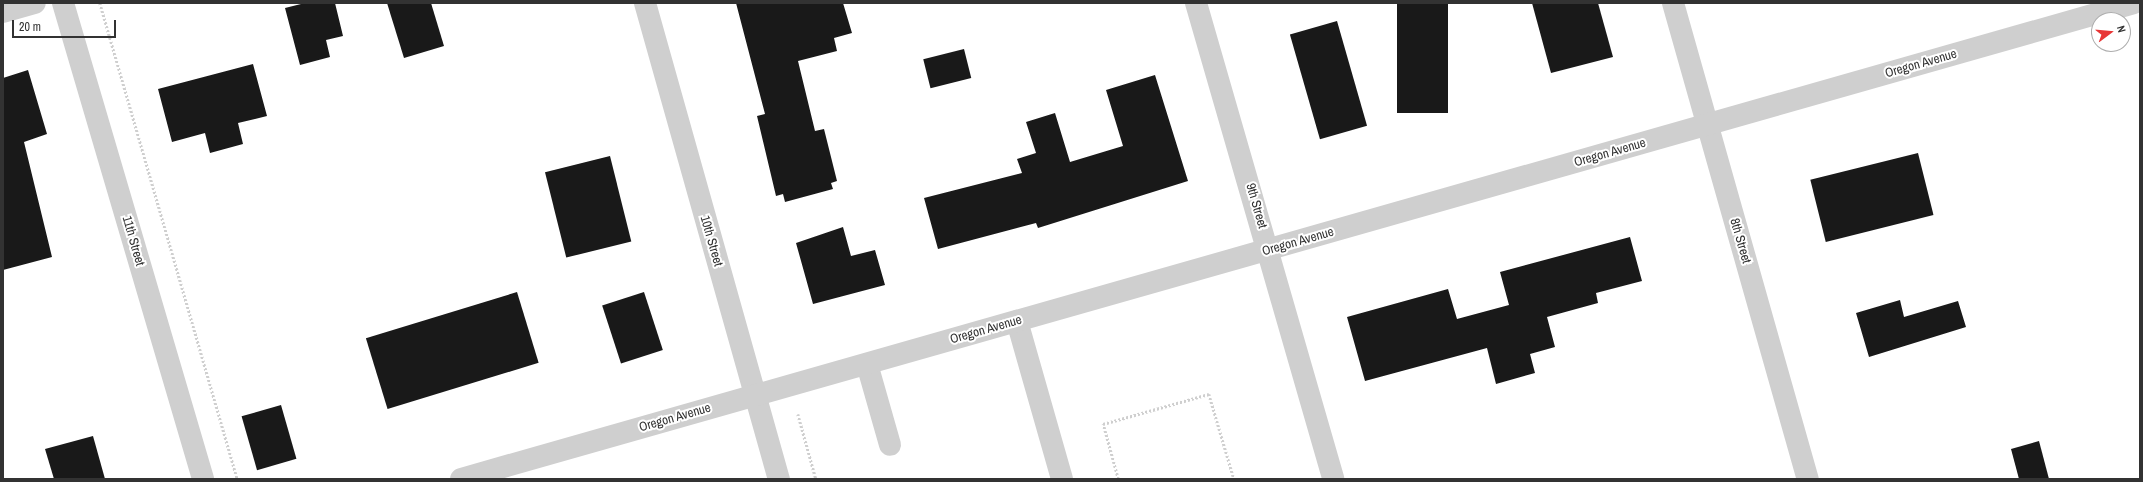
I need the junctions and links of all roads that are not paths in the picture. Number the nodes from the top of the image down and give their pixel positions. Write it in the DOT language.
graph roads {
  1 [pos="35,3"];
  2 [pos="63,3"];
  3 [pos="645,3"];
  4 [pos="1196,3"];
  5 [pos="1673,3"];
  6 [pos="2134,3"];
  7 [pos="3,12"];
  8 [pos="1707,125"];
  9 [pos="1269,250"];
  10 [pos="1017,322"];
  11 [pos="867,364"];
  12 [pos="754,396"];
  13 [pos="890,445"];
  14 [pos="203,479"];
  15 [pos="461,479"];
  16 [pos="779,479"];
  17 [pos="1062,479"];
  18 [pos="1333,479"];
  19 [pos="1808,479"];
  1 -- 7 [label="street"];
  2 -- 14 [label="street, 11th Street"];
  3 -- 12 [label="street, 10th Street"];
  4 -- 9 [label="street, 9th Street"];
  5 -- 8 [label="street, 8th Street"];
  6 -- 8 [label="street, Oregon Avenue"];
  8 -- 9 [label="street, Oregon Avenue"];
  8 -- 19 [label="street, 8th Street"];
  9 -- 10 [label="street, Oregon Avenue"];
  9 -- 18 [label="street, 9th Street"];
  10 -- 11 [label="street, Oregon Avenue"];
  10 -- 17 [label="street"];
  11 -- 12 [label="street, Oregon Avenue"];
  11 -- 13 [label="street"];
  12 -- 15 [label="street, Oregon Avenue"];
  12 -- 16 [label="street, 10th Street"];
}
